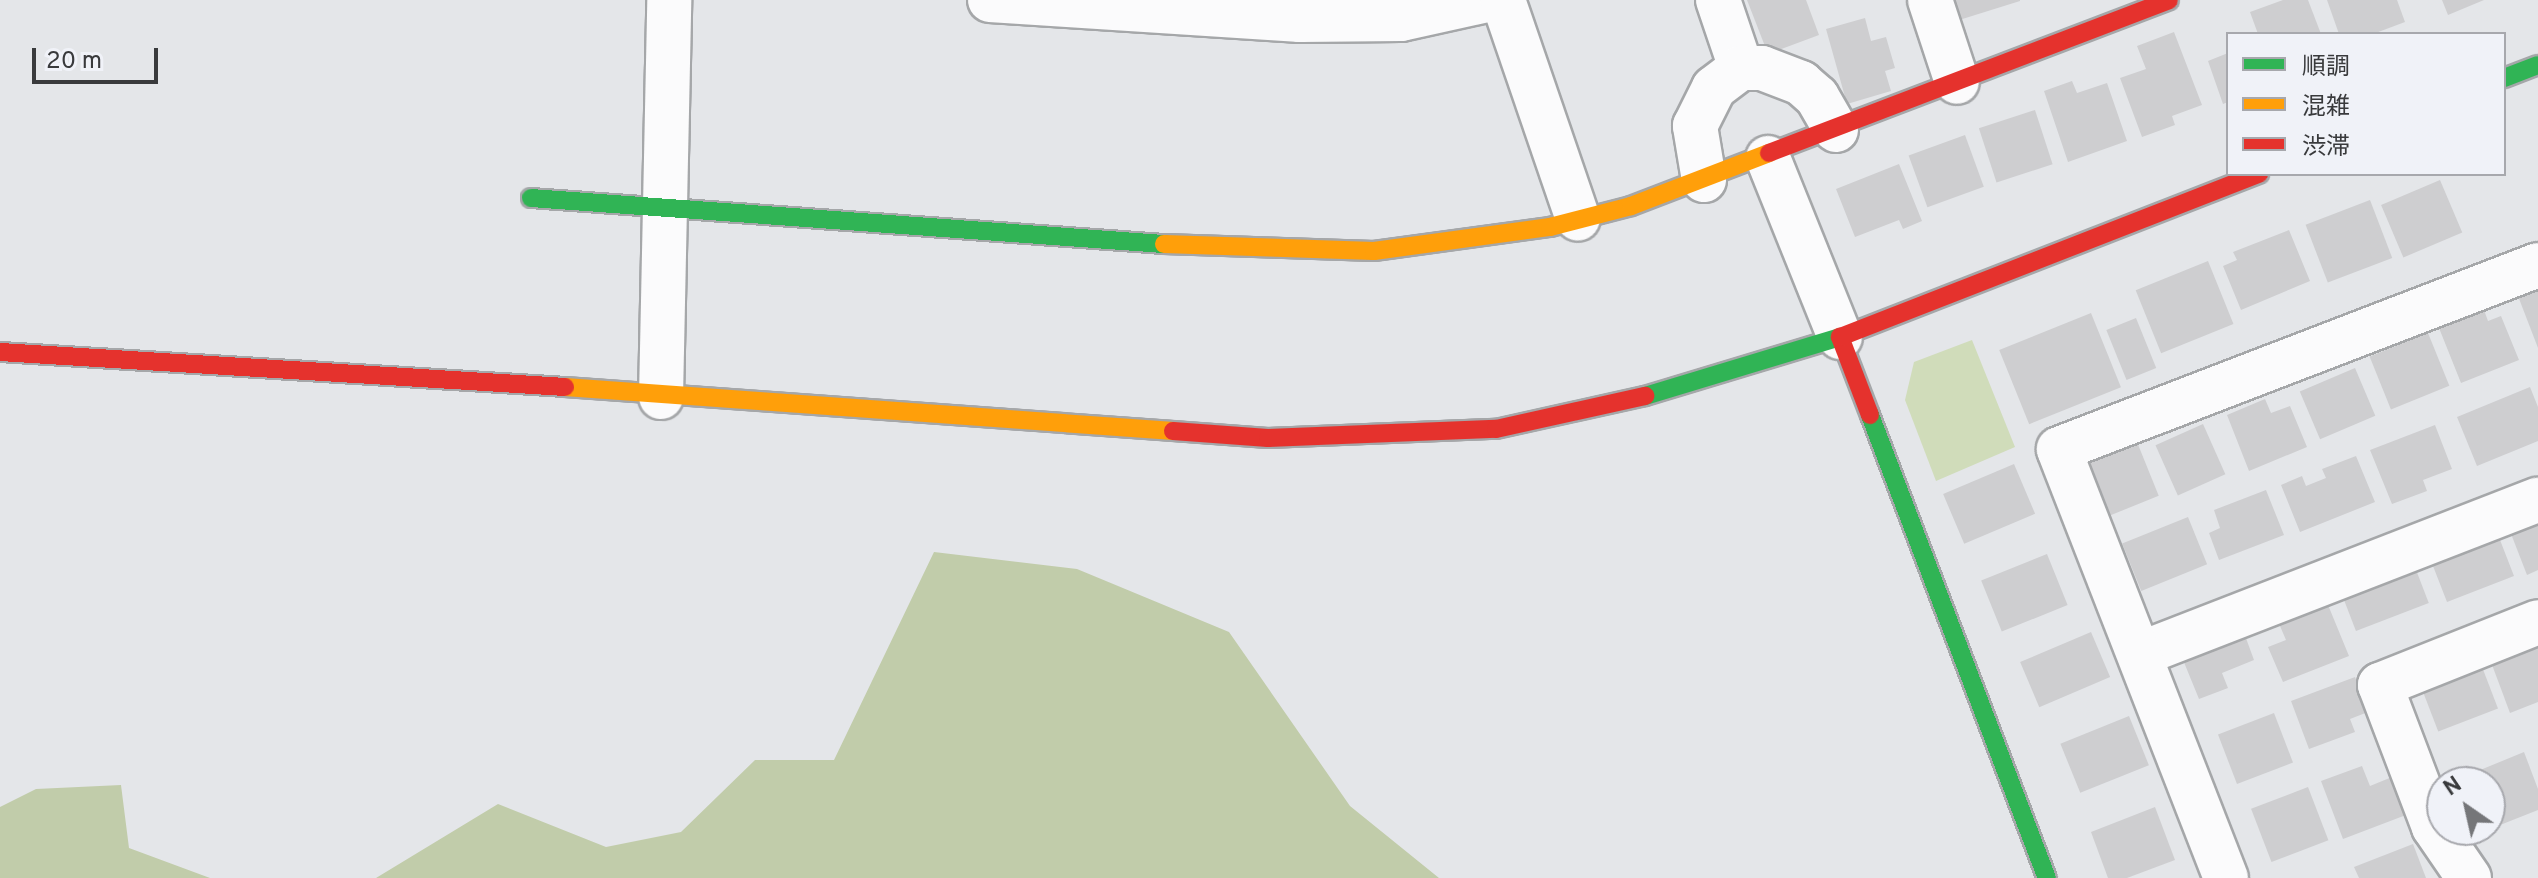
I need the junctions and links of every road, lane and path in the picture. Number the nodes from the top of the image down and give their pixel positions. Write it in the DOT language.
graph roads {
  1 [pos="669,0"];
  2 [pos="990,0"];
  3 [pos="1487,0"];
  4 [pos="1503,0"];
  5 [pos="1718,0"];
  6 [pos="1930,0"];
  7 [pos="2169,0"];
  8 [pos="2538,65"];
  9 [pos="1741,68"];
  10 [pos="2506,77"];
  11 [pos="1957,82"];
  12 [pos="1836,130"];
  13 [pos="1768,158"];
  14 [pos="2254,176"];
  15 [pos="1704,180"];
  16 [pos="531,198"];
  17 [pos="665,208"];
  18 [pos="1578,219"];
  19 [pos="2538,265"];
  20 [pos="1840,337"];
  21 [pos="0,352"];
  22 [pos="661,397"];
  23 [pos="2538,500"];
  24 [pos="2538,622"];
  25 [pos="2140,654"];
  26 [pos="2047,878"];
  27 [pos="2226,878"];
  28 [pos="2469,878"];
  1 -- 17 [label="street"];
  2 -- 3 [label="street"];
  4 -- 18 [label="street"];
  5 -- 9 [label="street"];
  6 -- 11 [label="street"];
  7 -- 11 [label="street"];
  8 -- 10 [label="street"];
  9 -- 12 [label="street"];
  9 -- 15 [label="street"];
  11 -- 12 [label="street"];
  12 -- 13 [label="street"];
  13 -- 15 [label="street"];
  13 -- 20 [label="street"];
  14 -- 20 [label="street"];
  15 -- 18 [label="street"];
  16 -- 17 [label="street"];
  17 -- 18 [label="street"];
  17 -- 22 [label="street"];
  19 -- 25 [label="street"];
  20 -- 22 [label="street"];
  20 -- 26 [label="street"];
  21 -- 22 [label="street"];
  23 -- 25 [label="street"];
  24 -- 28 [label="street"];
  25 -- 27 [label="street"];
}
